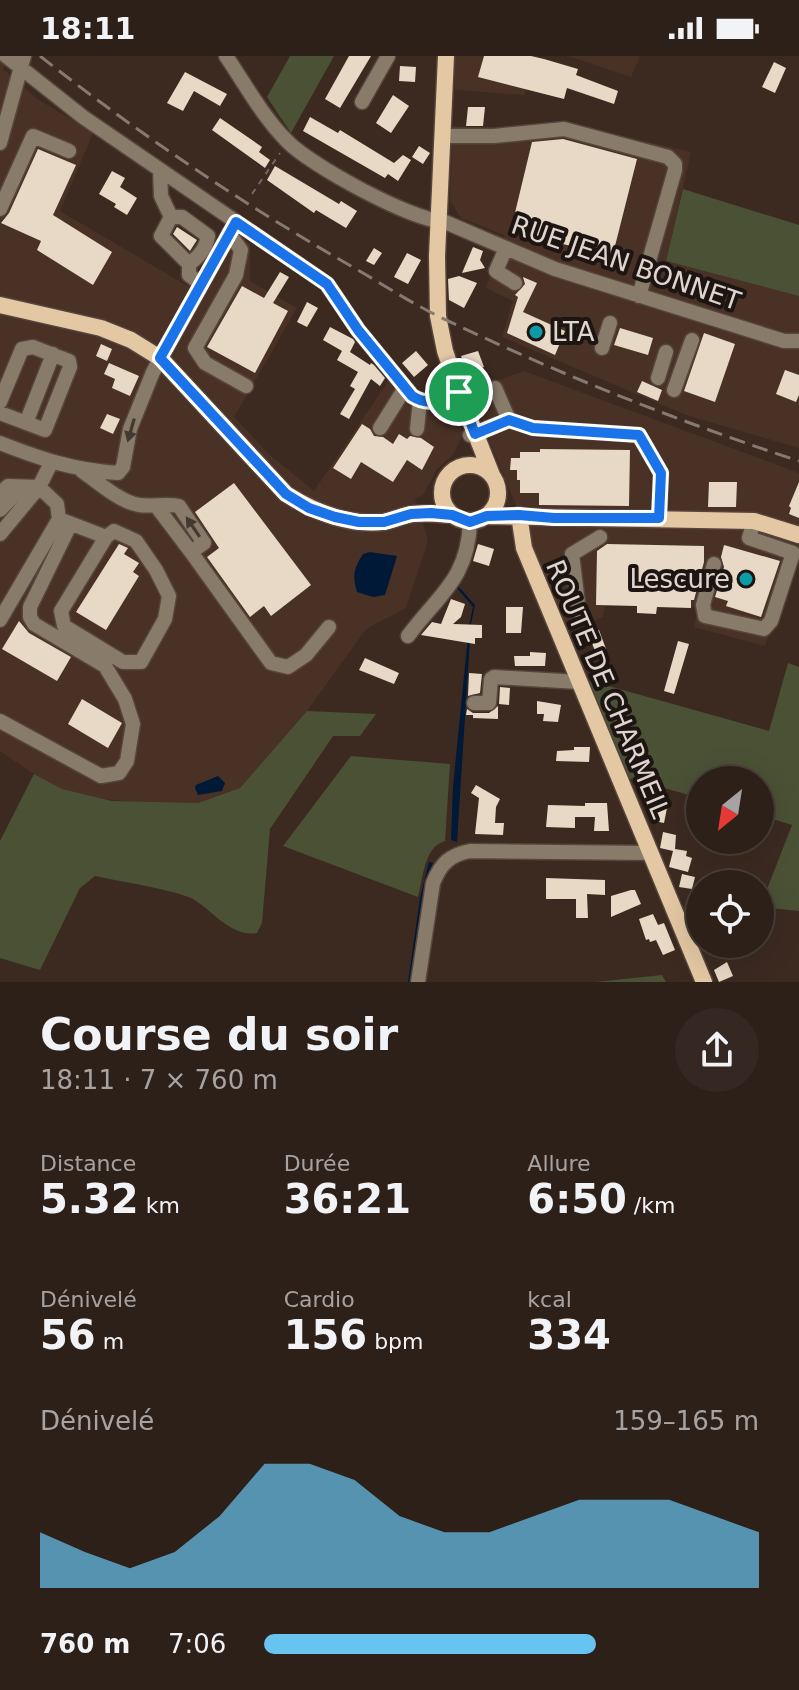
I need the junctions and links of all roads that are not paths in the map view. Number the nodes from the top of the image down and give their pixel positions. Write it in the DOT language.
graph roads {
  1 [pos="6,56"];
  2 [pos="226,56"];
  3 [pos="388,56"];
  4 [pos="446,56"];
  5 [pos="22,62"];
  6 [pos="362,102"];
  7 [pos="443,136"];
  8 [pos="0,143"];
  9 [pos="69,151"];
  10 [pos="160,170"];
  11 [pos="0,209"];
  12 [pos="171,217"];
  13 [pos="439,222"];
  14 [pos="232,227"];
  15 [pos="506,248"];
  16 [pos="189,264"];
  17 [pos="515,283"];
  18 [pos="201,284"];
  19 [pos="639,296"];
  20 [pos="0,305"];
  21 [pos="610,323"];
  22 [pos="692,340"];
  23 [pos="799,341"];
  24 [pos="195,348"];
  25 [pos="602,348"];
  26 [pos="164,350"];
  27 [pos="666,352"];
  28 [pos="658,378"];
  29 [pos="246,386"];
  30 [pos="405,388"];
  31 [pos="495,388"];
  32 [pos="674,390"];
  33 [pos="459,392"];
  34 [pos="420,401"];
  35 [pos="0,402"];
  36 [pos="0,413"];
  37 [pos="509,420"];
  38 [pos="380,428"];
  39 [pos="417,429"];
  40 [pos="473,434"];
  41 [pos="0,443"];
  42 [pos="51,463"];
  43 [pos="462,466"];
  44 [pos="81,471"];
  45 [pos="492,475"];
  46 [pos="22,487"];
  47 [pos="39,487"];
  48 [pos="442,493"];
  49 [pos="0,494"];
  50 [pos="499,494"];
  51 [pos="0,510"];
  52 [pos="411,514"];
  53 [pos="452,515"];
  54 [pos="519,515"];
  55 [pos="545,518"];
  56 [pos="659,518"];
  57 [pos="480,519"];
  58 [pos="754,521"];
  59 [pos="65,522"];
  60 [pos="0,534"];
  61 [pos="798,535"];
  62 [pos="106,537"];
  63 [pos="600,537"];
  64 [pos="524,548"];
  65 [pos="793,553"];
  66 [pos="714,564"];
  67 [pos="579,611"];
  68 [pos="0,620"];
  69 [pos="329,627"];
  70 [pos="408,636"];
  71 [pos="579,682"];
  72 [pos="474,703"];
  73 [pos="0,721"];
  74 [pos="650,853"];
  75 [pos="418,982"];
  76 [pos="704,982"];
  1 -- 5 [label="street"];
  2 -- 13 [label="street, RUE JEAN BONNET"];
  3 -- 6 [label="street"];
  4 -- 7 [label="main road"];
  5 -- 8 [label="street"];
  5 -- 10 [label="street"];
  7 -- 13 [label="main road"];
  7 -- 19 [label="street"];
  9 -- 11 [label="street"];
  10 -- 12 [label="street"];
  10 -- 14 [label="street"];
  12 -- 16 [label="street"];
  12 -- 16 [label="street"];
  13 -- 15 [label="street, RUE JEAN BONNET"];
  13 -- 33 [label="main road"];
  14 -- 18 [label="street"];
  14 -- 24 [label="street"];
  14 -- 30 [label="street"];
  15 -- 17 [label="street"];
  15 -- 19 [label="street, RUE JEAN BONNET"];
  16 -- 18 [label="street"];
  18 -- 26 [label="street"];
  19 -- 23 [label="street, RUE JEAN BONNET"];
  20 -- 26 [label="main road"];
  21 -- 25 [label="street"];
  22 -- 32 [label="street"];
  24 -- 26 [label="street"];
  24 -- 29 [label="street"];
  26 -- 44 [label="street, one-way"];
  26 -- 52 [label="main road"];
  27 -- 28 [label="street"];
  30 -- 34 [label="street"];
  30 -- 38 [label="street"];
  31 -- 37 [label="street"];
  33 -- 34 [label="street"];
  33 -- 40 [label="main road"];
  34 -- 39 [label="street"];
  35 -- 36 [label="street"];
  37 -- 40 [label="street"];
  37 -- 56 [label="street"];
  40 -- 43 [label="main road"];
  40 -- 45 [label="main road"];
  41 -- 42 [label="street"];
  42 -- 44 [label="street"];
  42 -- 47 [label="street"];
  43 -- 45 [label="main road"];
  43 -- 48 [label="main road"];
  44 -- 69 [label="street"];
  45 -- 50 [label="main road"];
  46 -- 47 [label="street"];
  46 -- 49 [label="street"];
  46 -- 51 [label="street"];
  47 -- 59 [label="street"];
  47 -- 60 [label="street"];
  48 -- 52 [label="main road"];
  48 -- 53 [label="main road"];
  50 -- 54 [label="main road"];
  50 -- 57 [label="main road"];
  52 -- 53 [label="main road"];
  53 -- 57 [label="main road"];
  54 -- 55 [label="main road"];
  54 -- 57 [label="main road"];
  54 -- 64 [label="main road, ROUTE DE CHARMEIL"];
  55 -- 56 [label="main road"];
  55 -- 64 [label="main road"];
  56 -- 58 [label="main road"];
  57 -- 64 [label="main road, ROUTE DE CHARMEIL"];
  57 -- 70 [label="street"];
  58 -- 61 [label="main road"];
  58 -- 65 [label="street"];
  59 -- 62 [label="street"];
  59 -- 68 [label="street"];
  59 -- 73 [label="street"];
  61 -- 65 [label="street"];
  62 -- 62 [label="street"];
  63 -- 67 [label="street"];
  64 -- 71 [label="main road, ROUTE DE CHARMEIL"];
  65 -- 66 [label="street"];
  71 -- 72 [label="street"];
  71 -- 74 [label="main road, ROUTE DE CHARMEIL"];
  74 -- 75 [label="street"];
  74 -- 76 [label="main road, ROUTE DE CHARMEIL"];
}
